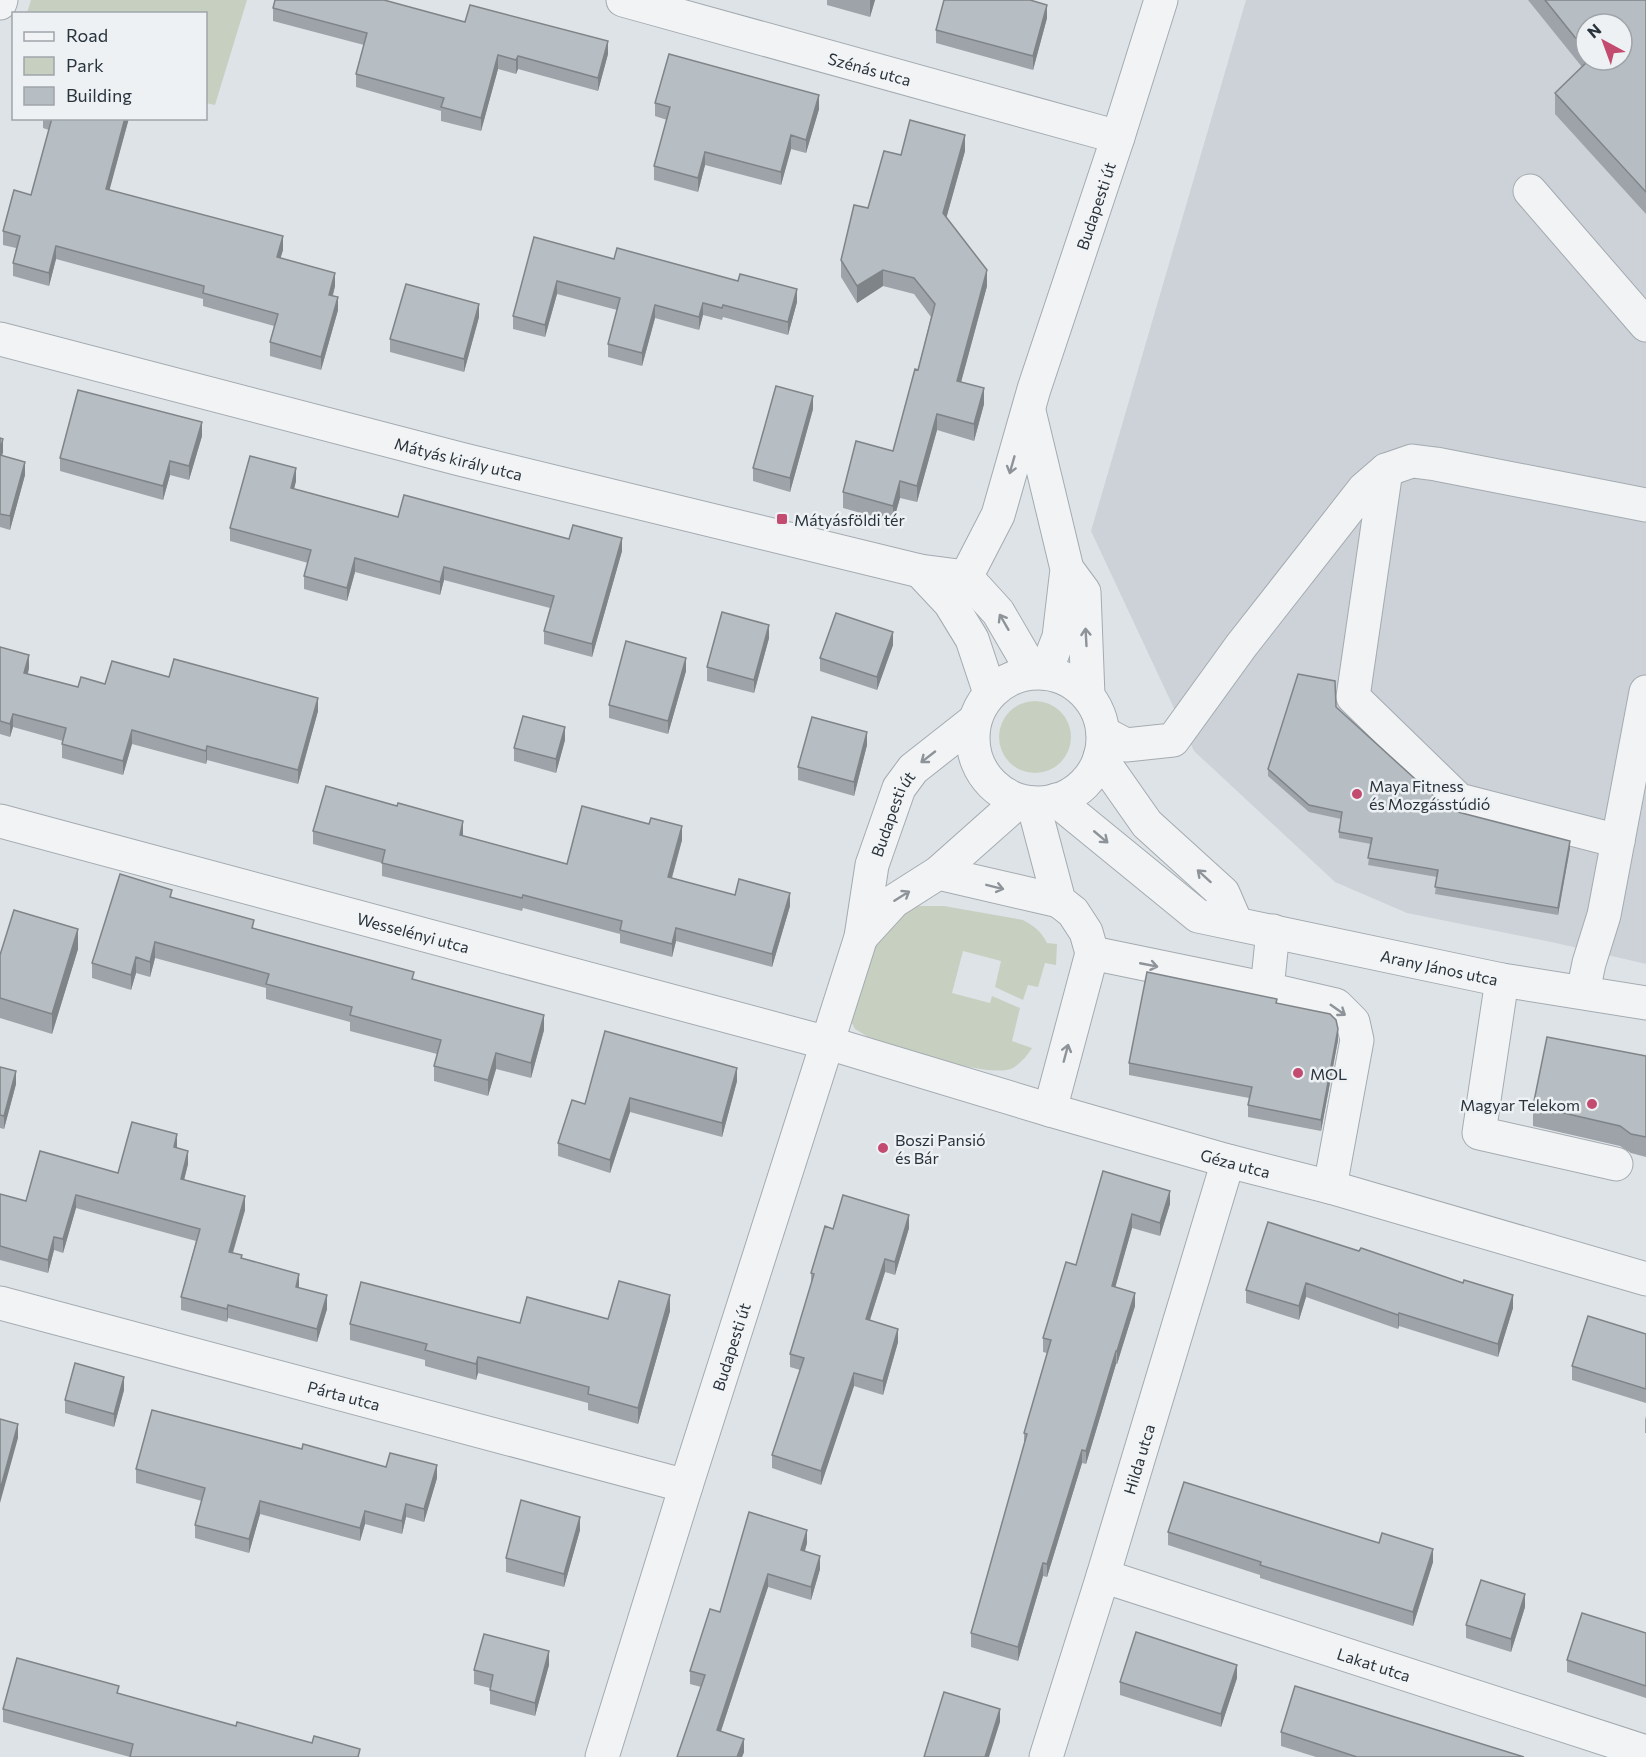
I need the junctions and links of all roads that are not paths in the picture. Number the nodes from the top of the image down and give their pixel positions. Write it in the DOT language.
graph roads {
  1 [pos="623,0"];
  2 [pos="1161,0"];
  3 [pos="1118,137"];
  4 [pos="1530,191"];
  5 [pos="1646,325"];
  6 [pos="0,339"];
  7 [pos="1028,409"];
  8 [pos="1386,470"];
  9 [pos="1646,505"];
  10 [pos="1067,569"];
  11 [pos="920,571"];
  12 [pos="966,578"];
  13 [pos="1039,672"];
  14 [pos="1646,692"];
  15 [pos="1088,696"];
  16 [pos="982,707"];
  17 [pos="1102,745"];
  18 [pos="1639,773"];
  19 [pos="1036,801"];
  20 [pos="0,821"];
  21 [pos="1618,841"];
  22 [pos="938,873"];
  23 [pos="1059,901"];
  24 [pos="1236,923"];
  25 [pos="1274,931"];
  26 [pos="861,937"];
  27 [pos="1092,953"];
  28 [pos="1502,980"];
  29 [pos="1268,988"];
  30 [pos="1583,992"];
  31 [pos="1646,1003"];
  32 [pos="827,1043"];
  33 [pos="1050,1110"];
  34 [pos="1228,1161"];
  35 [pos="1616,1164"];
  36 [pos="1330,1187"];
  37 [pos="1646,1279"];
  38 [pos="0,1303"];
  39 [pos="686,1486"];
  40 [pos="1103,1576"];
  41 [pos="1646,1752"];
  42 [pos="602,1757"];
  43 [pos="1046,1757"];
  1 -- 3 [label="street, Szénás utca"];
  2 -- 3 [label="street, Budapesti út"];
  3 -- 7 [label="street, Budapesti út"];
  4 -- 5 [label="street"];
  6 -- 11 [label="street, Mátyás király utca"];
  7 -- 10 [label="street"];
  7 -- 12 [label="street, Budapesti út, one-way"];
  8 -- 9 [label="street"];
  8 -- 17 [label="street"];
  8 -- 21 [label="street"];
  10 -- 13 [label="street"];
  15 -- 10 [label="street, one-way"];
  11 -- 12 [label="street, Mátyás király utca"];
  11 -- 16 [label="street"];
  13 -- 12 [label="street, one-way"];
  13 -- 15 [label="street"];
  13 -- 16 [label="street"];
  14 -- 18 [label="street"];
  15 -- 17 [label="street"];
  16 -- 19 [label="street"];
  16 -- 26 [label="street, Budapesti út, one-way"];
  17 -- 19 [label="street"];
  24 -- 17 [label="street, one-way"];
  18 -- 21 [label="street"];
  19 -- 22 [label="street, Budapesti út"];
  19 -- 23 [label="street"];
  19 -- 24 [label="street, Arany János utca, one-way"];
  20 -- 32 [label="street, Wesselényi utca"];
  21 -- 30 [label="street"];
  22 -- 23 [label="street, one-way"];
  26 -- 22 [label="street, Budapesti út, one-way"];
  23 -- 27 [label="street"];
  24 -- 25 [label="street, Arany János utca"];
  25 -- 28 [label="street, Arany János utca"];
  25 -- 29 [label="street"];
  26 -- 32 [label="street, Budapesti út"];
  27 -- 29 [label="street, one-way"];
  33 -- 27 [label="street, one-way"];
  28 -- 30 [label="street, Arany János utca"];
  28 -- 35 [label="street"];
  29 -- 36 [label="street, one-way"];
  30 -- 31 [label="street, Arany János utca"];
  32 -- 33 [label="street, Géza utca"];
  32 -- 39 [label="street, Budapesti út"];
  33 -- 34 [label="street, Géza utca"];
  34 -- 36 [label="street, Géza utca"];
  34 -- 40 [label="street, Hilda utca"];
  36 -- 37 [label="street, Géza utca"];
  38 -- 39 [label="street, Párta utca"];
  39 -- 42 [label="street, Budapesti út"];
  40 -- 41 [label="street, Lakat utca"];
  40 -- 43 [label="street, Hilda utca"];
}
